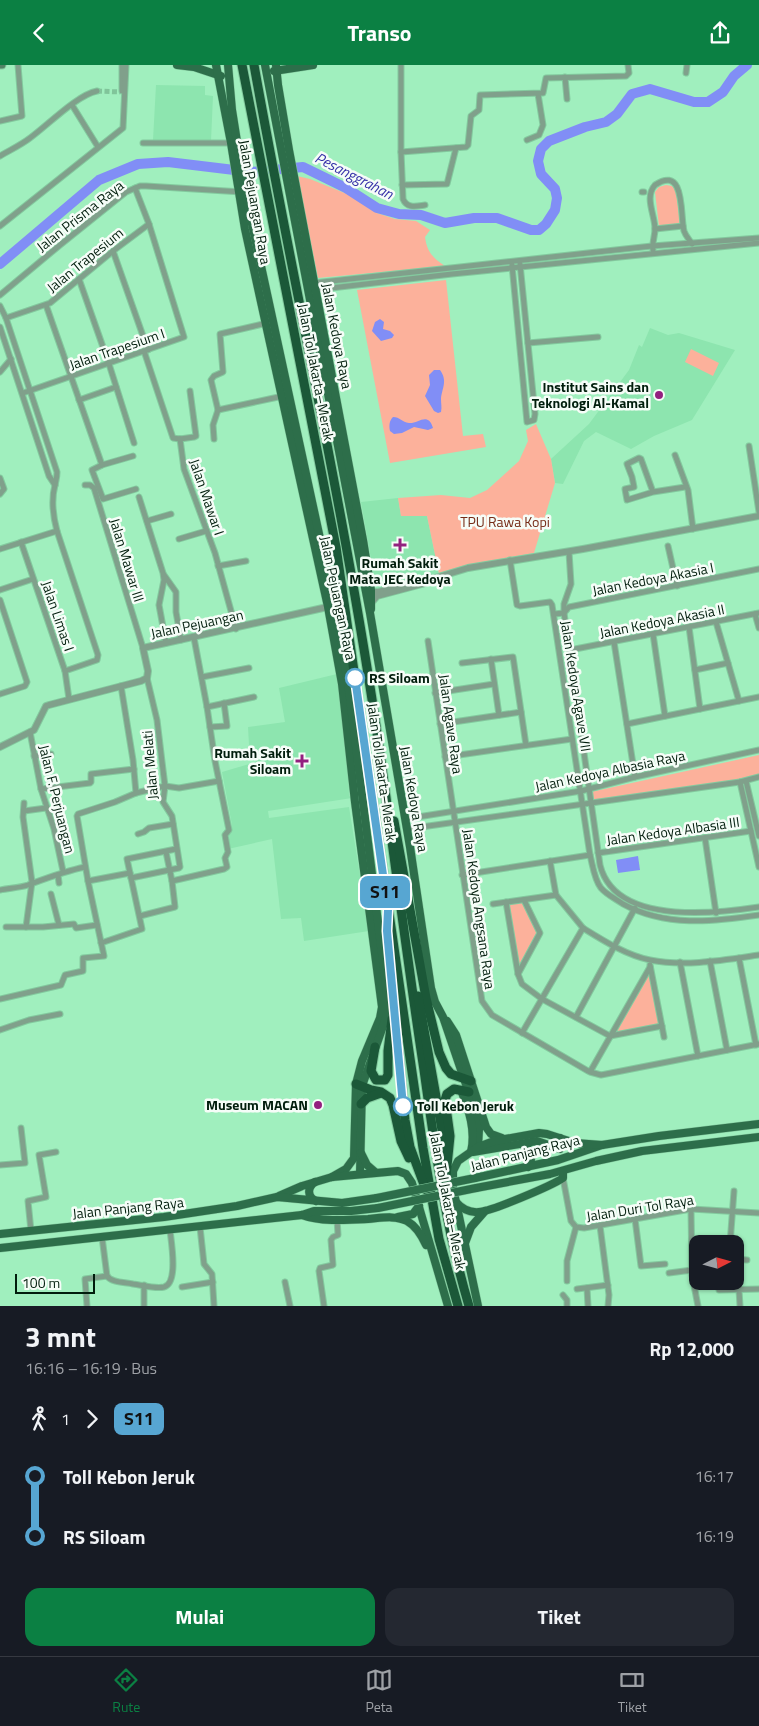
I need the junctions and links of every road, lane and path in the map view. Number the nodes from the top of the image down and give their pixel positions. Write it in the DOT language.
graph roads {
  1 [pos="18,65"];
  2 [pos="122,65"];
  3 [pos="126,65"];
  4 [pos="177,65"];
  5 [pos="216,65"];
  6 [pos="228,65"];
  7 [pos="242,65"];
  8 [pos="254,65"];
  9 [pos="314,65"];
  10 [pos="401,65"];
  11 [pos="628,65"];
  12 [pos="687,65"];
  13 [pos="195,66"];
  14 [pos="299,66"];
  15 [pos="265,67"];
  16 [pos="276,68"];
  17 [pos="686,73"];
  18 [pos="229,75"];
  19 [pos="218,76"];
  20 [pos="565,77"];
  21 [pos="98,91"];
  22 [pos="122,91"];
  23 [pos="538,94"];
  24 [pos="567,99"];
  25 [pos="72,105"];
  26 [pos="0,121"];
  27 [pos="527,140"];
  28 [pos="143,143"];
  29 [pos="234,143"];
  30 [pos="98,147"];
  31 [pos="456,148"];
  32 [pos="285,151"];
  33 [pos="401,152"];
  34 [pos="0,157"];
  35 [pos="402,185"];
  36 [pos="135,188"];
  37 [pos="241,192"];
  38 [pos="426,205"];
  39 [pos="148,224"];
  40 [pos="0,226"];
  41 [pos="683,226"];
  42 [pos="655,229"];
  43 [pos="759,237"];
  44 [pos="692,243"];
  45 [pos="759,243"];
  46 [pos="652,246"];
  47 [pos="693,249"];
  48 [pos="113,251"];
  49 [pos="653,253"];
  50 [pos="520,264"];
  51 [pos="512,265"];
  52 [pos="78,279"];
  53 [pos="312,287"];
  54 [pos="0,295"];
  55 [pos="46,305"];
  56 [pos="0,306"];
  57 [pos="6,318"];
  58 [pos="269,322"];
  59 [pos="0,327"];
  60 [pos="598,337"];
  61 [pos="528,343"];
  62 [pos="146,351"];
  63 [pos="11,359"];
  64 [pos="109,363"];
  65 [pos="0,372"];
  66 [pos="71,377"];
  67 [pos="116,387"];
  68 [pos="30,390"];
  69 [pos="190,391"];
  70 [pos="23,393"];
  71 [pos="285,396"];
  72 [pos="79,400"];
  73 [pos="218,410"];
  74 [pos="180,439"];
  75 [pos="214,439"];
  76 [pos="134,443"];
  77 [pos="749,446"];
  78 [pos="675,455"];
  79 [pos="133,456"];
  80 [pos="102,465"];
  81 [pos="0,478"];
  82 [pos="55,485"];
  83 [pos="85,485"];
  84 [pos="686,487"];
  85 [pos="136,489"];
  86 [pos="653,492"];
  87 [pos="1,494"];
  88 [pos="139,497"];
  89 [pos="759,512"];
  90 [pos="170,514"];
  91 [pos="759,516"];
  92 [pos="147,521"];
  93 [pos="693,529"];
  94 [pos="57,531"];
  95 [pos="206,531"];
  96 [pos="179,539"];
  97 [pos="21,542"];
  98 [pos="668,546"];
  99 [pos="0,549"];
  100 [pos="569,552"];
  101 [pos="510,560"];
  102 [pos="246,561"];
  103 [pos="218,566"];
  104 [pos="759,569"];
  105 [pos="163,573"];
  106 [pos="435,578"];
  107 [pos="34,579"];
  108 [pos="676,586"];
  109 [pos="0,590"];
  110 [pos="371,592"];
  111 [pos="0,600"];
  112 [pos="372,602"];
  113 [pos="331,606"];
  114 [pos="370,613"];
  115 [pos="564,613"];
  116 [pos="554,614"];
  117 [pos="757,614"];
  118 [pos="716,621"];
  119 [pos="689,627"];
  120 [pos="759,628"];
  121 [pos="236,629"];
  122 [pos="653,634"];
  123 [pos="194,638"];
  124 [pos="181,640"];
  125 [pos="428,641"];
  126 [pos="614,642"];
  127 [pos="166,643"];
  128 [pos="143,649"];
  129 [pos="570,650"];
  130 [pos="491,659"];
  131 [pos="462,663"];
  132 [pos="728,663"];
  133 [pos="249,668"];
  134 [pos="695,670"];
  135 [pos="65,671"];
  136 [pos="202,677"];
  137 [pos="147,678"];
  138 [pos="494,684"];
  139 [pos="121,686"];
  140 [pos="436,693"];
  141 [pos="0,694"];
  142 [pos="254,697"];
  143 [pos="759,697"];
  144 [pos="69,699"];
  145 [pos="739,701"];
  146 [pos="224,703"];
  147 [pos="207,707"];
  148 [pos="700,709"];
  149 [pos="521,712"];
  150 [pos="499,715"];
  151 [pos="665,717"];
  152 [pos="440,724"];
  153 [pos="627,725"];
  154 [pos="210,727"];
  155 [pos="30,732"];
  156 [pos="572,739"];
  157 [pos="526,745"];
  158 [pos="0,747"];
  159 [pos="759,750"];
  160 [pos="51,753"];
  161 [pos="34,755"];
  162 [pos="445,757"];
  163 [pos="134,769"];
  164 [pos="635,777"];
  165 [pos="759,777"];
  166 [pos="219,781"];
  167 [pos="743,781"];
  168 [pos="165,786"];
  169 [pos="41,789"];
  170 [pos="590,789"];
  171 [pos="581,791"];
  172 [pos="136,793"];
  173 [pos="386,797"];
  174 [pos="592,802"];
  175 [pos="24,803"];
  176 [pos="582,803"];
  177 [pos="46,808"];
  178 [pos="24,811"];
  179 [pos="453,811"];
  180 [pos="405,819"];
  181 [pos="454,822"];
  182 [pos="174,825"];
  183 [pos="407,829"];
  184 [pos="751,831"];
  185 [pos="138,834"];
  186 [pos="759,836"];
  187 [pos="705,838"];
  188 [pos="176,849"];
  189 [pos="166,852"];
  190 [pos="598,853"];
  191 [pos="590,855"];
  192 [pos="550,861"];
  193 [pos="85,867"];
  194 [pos="759,867"];
  195 [pos="169,869"];
  196 [pos="60,873"];
  197 [pos="131,875"];
  198 [pos="462,875"];
  199 [pos="88,881"];
  200 [pos="172,881"];
  201 [pos="32,883"];
  202 [pos="60,883"];
  203 [pos="0,890"];
  204 [pos="51,894"];
  205 [pos="556,895"];
  206 [pos="524,899"];
  207 [pos="506,902"];
  208 [pos="493,904"];
  209 [pos="639,904"];
  210 [pos="759,907"];
  211 [pos="388,910"];
  212 [pos="635,910"];
  213 [pos="716,913"];
  214 [pos="759,915"];
  215 [pos="140,916"];
  216 [pos="59,925"];
  217 [pos="97,925"];
  218 [pos="6,927"];
  219 [pos="26,927"];
  220 [pos="403,927"];
  221 [pos="583,929"];
  222 [pos="101,943"];
  223 [pos="614,946"];
  224 [pos="759,955"];
  225 [pos="739,958"];
  226 [pos="651,960"];
  227 [pos="710,961"];
  228 [pos="680,962"];
  229 [pos="650,967"];
  230 [pos="518,974"];
  231 [pos="0,999"];
  232 [pos="542,999"];
  233 [pos="394,1004"];
  234 [pos="60,1014"];
  235 [pos="576,1017"];
  236 [pos="662,1026"];
  237 [pos="0,1030"];
  238 [pos="522,1033"];
  239 [pos="610,1036"];
  240 [pos="664,1037"];
  241 [pos="757,1045"];
  242 [pos="375,1047"];
  243 [pos="727,1051"];
  244 [pos="698,1056"];
  245 [pos="589,1072"];
  246 [pos="468,1080"];
  247 [pos="359,1085"];
  248 [pos="465,1091"];
  249 [pos="384,1093"];
  250 [pos="361,1104"];
  251 [pos="759,1124"];
  252 [pos="750,1125"];
  253 [pos="20,1128"];
  254 [pos="724,1128"];
  255 [pos="759,1137"];
  256 [pos="504,1138"];
  257 [pos="560,1138"];
  258 [pos="750,1138"];
  259 [pos="724,1141"];
  260 [pos="522,1144"];
  261 [pos="602,1145"];
  262 [pos="475,1149"];
  263 [pos="360,1151"];
  264 [pos="56,1152"];
  265 [pos="447,1158"];
  266 [pos="0,1165"];
  267 [pos="528,1167"];
  268 [pos="375,1172"];
  269 [pos="360,1174"];
  270 [pos="420,1174"];
  271 [pos="563,1175"];
  272 [pos="332,1177"];
  273 [pos="315,1182"];
  274 [pos="734,1191"];
  275 [pos="277,1197"];
  276 [pos="444,1199"];
  277 [pos="316,1201"];
  278 [pos="455,1201"];
  279 [pos="419,1206"];
  280 [pos="691,1209"];
  281 [pos="434,1211"];
  282 [pos="485,1211"];
  283 [pos="732,1211"];
  284 [pos="759,1213"];
  285 [pos="302,1215"];
  286 [pos="396,1217"];
  287 [pos="336,1219"];
  288 [pos="635,1219"];
  289 [pos="600,1226"];
  290 [pos="200,1227"];
  291 [pos="576,1227"];
  292 [pos="170,1230"];
  293 [pos="31,1231"];
  294 [pos="0,1234"];
  295 [pos="692,1235"];
  296 [pos="731,1235"];
  297 [pos="102,1237"];
  298 [pos="464,1246"];
  299 [pos="0,1248"];
  300 [pos="744,1260"];
  301 [pos="747,1260"];
  302 [pos="433,1261"];
  303 [pos="664,1264"];
  304 [pos="669,1273"];
  305 [pos="689,1273"];
  306 [pos="107,1276"];
  307 [pos="567,1281"];
  308 [pos="213,1282"];
  309 [pos="285,1282"];
  310 [pos="144,1285"];
  311 [pos="608,1285"];
  312 [pos="182,1287"];
  313 [pos="587,1288"];
  314 [pos="577,1289"];
  315 [pos="744,1289"];
  316 [pos="759,1289"];
  317 [pos="696,1290"];
  318 [pos="739,1290"];
  319 [pos="563,1295"];
  320 [pos="87,1306"];
  321 [pos="144,1306"];
  322 [pos="214,1306"];
  323 [pos="290,1306"];
  324 [pos="324,1306"];
  325 [pos="448,1306"];
  326 [pos="458,1306"];
  327 [pos="469,1306"];
  328 [pos="478,1306"];
  329 [pos="566,1306"];
  330 [pos="588,1306"];
  331 [pos="608,1306"];
  332 [pos="698,1306"];
  333 [pos="740,1306"];
  1 -- 26 [label="street"];
  2 -- 22 [label="street"];
  3 -- 22 [label="street"];
  4 -- 13 [label="main road"];
  5 -- 19 [label="main road, Jalan Pejuangan Raya"];
  6 -- 18 [label="main road, Jalan Pejuangan Raya"];
  7 -- 211 [label="highway, Jalan Tol Jakarta–Merak"];
  8 -- 173 [label="highway, Jalan Tol Jakarta–Merak"];
  9 -- 14 [label="main road"];
  10 -- 33 [label="street"];
  11 -- 20 [label="street"];
  12 -- 17 [label="street"];
  13 -- 19 [label="main road"];
  14 -- 16 [label="main road"];
  15 -- 16 [label="main road"];
  15 -- 32 [label="main road, Jalan Kedoya Raya"];
  16 -- 32 [label="main road, Jalan Kedoya Raya"];
  18 -- 19 [label="main road"];
  18 -- 29 [label="main road, Jalan Pejuangan Raya"];
  19 -- 29 [label="main road, Jalan Pejuangan Raya"];
  20 -- 23 [label="street"];
  20 -- 24 [label="street"];
  21 -- 25 [label="street"];
  22 -- 30 [label="street"];
  23 -- 27 [label="street"];
  23 -- 31 [label="street"];
  25 -- 30 [label="street"];
  25 -- 34 [label="street"];
  28 -- 29 [label="street"];
  29 -- 37 [label="main road, Jalan Pejuangan Raya"];
  30 -- 40 [label="street"];
  31 -- 33 [label="street"];
  31 -- 35 [label="street"];
  32 -- 53 [label="main road, Jalan Kedoya Raya"];
  33 -- 35 [label="street"];
  35 -- 38 [label="street"];
  36 -- 37 [label="street, Jalan Prisma Raya"];
  36 -- 39 [label="street, Jalan Trapesium I"];
  36 -- 54 [label="street, Jalan Prisma Raya"];
  37 -- 58 [label="main road, Jalan Pejuangan Raya"];
  39 -- 48 [label="street, Jalan Trapesium"];
  39 -- 62 [label="street, Jalan Trapesium I"];
  41 -- 42 [label="street"];
  41 -- 42 [label="street"];
  41 -- 44 [label="street"];
  42 -- 46 [label="street"];
  43 -- 44 [label="street"];
  44 -- 46 [label="street"];
  44 -- 47 [label="street"];
  45 -- 47 [label="street"];
  46 -- 49 [label="street"];
  46 -- 50 [label="street"];
  47 -- 49 [label="street"];
  48 -- 52 [label="street, Jalan Trapesium"];
  48 -- 62 [label="street"];
  49 -- 50 [label="street"];
  50 -- 51 [label="street"];
  50 -- 61 [label="street"];
  51 -- 53 [label="street"];
  51 -- 61 [label="street"];
  52 -- 55 [label="street, Jalan Trapesium"];
  52 -- 64 [label="street"];
  53 -- 110 [label="main road, Jalan Kedoya Raya"];
  53 -- 114 [label="main road, Jalan Kedoya Raya"];
  55 -- 57 [label="street, Jalan Trapesium"];
  55 -- 66 [label="street"];
  56 -- 57 [label="street"];
  57 -- 68 [label="street"];
  58 -- 71 [label="main road, Jalan Pejuangan Raya"];
  58 -- 73 [label="street"];
  59 -- 63 [label="street"];
  60 -- 61 [label="street"];
  62 -- 64 [label="street, Jalan Trapesium I"];
  62 -- 74 [label="street, Jalan Mawar I"];
  63 -- 65 [label="street"];
  63 -- 70 [label="street"];
  64 -- 66 [label="street, Jalan Trapesium I"];
  64 -- 67 [label="street"];
  66 -- 68 [label="street, Jalan Trapesium I"];
  66 -- 72 [label="street"];
  67 -- 72 [label="street"];
  67 -- 76 [label="street"];
  68 -- 70 [label="street, Jalan Trapesium I"];
  68 -- 82 [label="street"];
  69 -- 74 [label="street"];
  70 -- 82 [label="street"];
  71 -- 73 [label="street"];
  71 -- 113 [label="main road, Jalan Pejuangan Raya"];
  72 -- 80 [label="street"];
  73 -- 75 [label="street"];
  74 -- 95 [label="street, Jalan Mawar I"];
  77 -- 89 [label="street"];
  78 -- 84 [label="street"];
  79 -- 80 [label="street"];
  80 -- 85 [label="street"];
  81 -- 87 [label="street"];
  82 -- 94 [label="street"];
  83 -- 128 [label="street, Jalan Mawar III"];
  84 -- 86 [label="street"];
  84 -- 93 [label="street"];
  86 -- 86 [label="street"];
  88 -- 92 [label="street"];
  90 -- 92 [label="street"];
  91 -- 93 [label="street"];
  92 -- 105 [label="street"];
  93 -- 100 [label="street"];
  94 -- 97 [label="street"];
  94 -- 135 [label="street"];
  95 -- 96 [label="street"];
  95 -- 103 [label="street, Jalan Mawar I"];
  97 -- 99 [label="street"];
  97 -- 107 [label="street, Jalan Limas I"];
  98 -- 108 [label="street"];
  100 -- 101 [label="street"];
  100 -- 115 [label="street"];
  101 -- 106 [label="street"];
  101 -- 116 [label="street"];
  102 -- 103 [label="street"];
  103 -- 121 [label="street, Jalan Mawar I"];
  104 -- 108 [label="street, Jalan Kedoya Akasia I"];
  105 -- 124 [label="street"];
  105 -- 127 [label="street"];
  106 -- 110 [label="street"];
  106 -- 112 [label="street"];
  107 -- 109 [label="street"];
  107 -- 135 [label="street, Jalan Limas I"];
  108 -- 115 [label="street, Jalan Kedoya Akasia I"];
  110 -- 112 [label="main road, Jalan Kedoya Raya"];
  111 -- 141 [label="street"];
  112 -- 114 [label="main road, Jalan Kedoya Raya"];
  113 -- 121 [label="street, Jalan Pejuangan"];
  113 -- 242 [label="main road, Jalan Pejuangan Raya"];
  113 -- 247 [label="main road, Jalan Pejuangan Raya"];
  114 -- 180 [label="main road, Jalan Kedoya Raya"];
  115 -- 116 [label="street, Jalan Kedoya Akasia I"];
  115 -- 129 [label="street"];
  116 -- 156 [label="street, Jalan Kedoya Agave VII"];
  117 -- 118 [label="street, Jalan Kedoya Akasia II"];
  117 -- 120 [label="street"];
  118 -- 119 [label="street, Jalan Kedoya Akasia II"];
  118 -- 132 [label="street"];
  119 -- 122 [label="street, Jalan Kedoya Akasia II"];
  119 -- 134 [label="street"];
  121 -- 123 [label="street, Jalan Pejuangan"];
  122 -- 126 [label="street, Jalan Kedoya Akasia II"];
  122 -- 151 [label="street"];
  123 -- 124 [label="street, Jalan Pejuangan"];
  123 -- 136 [label="street"];
  124 -- 127 [label="street, Jalan Pejuangan"];
  125 -- 140 [label="street, Jalan Agave Raya"];
  126 -- 129 [label="street, Jalan Kedoya Akasia II"];
  126 -- 153 [label="street"];
  127 -- 128 [label="street, Jalan Pejuangan"];
  128 -- 137 [label="street, Jalan Pejuangan"];
  129 -- 170 [label="street"];
  130 -- 131 [label="street"];
  130 -- 138 [label="street"];
  130 -- 149 [label="street"];
  132 -- 134 [label="street"];
  132 -- 145 [label="street"];
  133 -- 136 [label="street"];
  134 -- 148 [label="street"];
  135 -- 144 [label="street, Jalan Limas I"];
  136 -- 147 [label="street"];
  137 -- 139 [label="street"];
  137 -- 168 [label="street, Jalan Melati"];
  138 -- 140 [label="street"];
  138 -- 150 [label="street"];
  139 -- 144 [label="street"];
  139 -- 163 [label="street"];
  140 -- 152 [label="street, Jalan Agave Raya"];
  142 -- 146 [label="street"];
  143 -- 145 [label="street"];
  144 -- 155 [label="street"];
  145 -- 148 [label="street"];
  146 -- 147 [label="street"];
  146 -- 154 [label="street"];
  147 -- 154 [label="street"];
  148 -- 151 [label="street"];
  149 -- 150 [label="street"];
  149 -- 157 [label="street"];
  150 -- 152 [label="street"];
  151 -- 153 [label="street"];
  152 -- 162 [label="street, Jalan Agave Raya"];
  153 -- 164 [label="street"];
  154 -- 166 [label="street"];
  155 -- 158 [label="street"];
  155 -- 161 [label="street, Jalan F. Perjuangan"];
  156 -- 157 [label="street"];
  156 -- 171 [label="street, Jalan Kedoya Agave VII"];
  157 -- 162 [label="street"];
  159 -- 164 [label="street, Jalan Kedoya Albasia Raya"];
  160 -- 161 [label="street"];
  161 -- 169 [label="street, Jalan F. Perjuangan"];
  162 -- 179 [label="street, Jalan Agave Raya"];
  163 -- 169 [label="street"];
  163 -- 172 [label="street"];
  164 -- 170 [label="street, Jalan Kedoya Albasia Raya"];
  165 -- 167 [label="street, Jalan Kedoya Albasia Raya"];
  166 -- 168 [label="street"];
  166 -- 200 [label="street"];
  167 -- 174 [label="street, Jalan Kedoya Albasia Raya"];
  167 -- 184 [label="street"];
  167 -- 186 [label="street"];
  168 -- 172 [label="street"];
  168 -- 182 [label="street, Jalan Melati"];
  169 -- 177 [label="street, Jalan F. Perjuangan"];
  170 -- 171 [label="street, Jalan Kedoya Albasia Raya"];
  170 -- 174 [label="street"];
  171 -- 176 [label="street, Jalan Kedoya Agave VII"];
  171 -- 179 [label="street, Jalan Kedoya Albasia Raya"];
  172 -- 193 [label="street"];
  173 -- 220 [label="highway, Jalan Tol Jakarta–Merak"];
  173 -- 246 [label="highway"];
  174 -- 176 [label="street, Jalan Kedoya Albasia Raya"];
  174 -- 190 [label="street"];
  175 -- 178 [label="street"];
  176 -- 181 [label="street, Jalan Kedoya Albasia Raya"];
  176 -- 191 [label="street, Jalan Kedoya Agave VII"];
  177 -- 178 [label="street"];
  177 -- 196 [label="street, Jalan F. Perjuangan"];
  178 -- 201 [label="street"];
  179 -- 180 [label="street, Jalan Kedoya Albasia Raya"];
  179 -- 181 [label="street, Jalan Kedoya Angsana Raya"];
  180 -- 183 [label="main road, Jalan Kedoya Raya"];
  181 -- 183 [label="street, Jalan Kedoya Albasia Raya"];
  181 -- 198 [label="street, Jalan Kedoya Angsana Raya"];
  182 -- 185 [label="street"];
  182 -- 188 [label="street, Jalan Melati"];
  183 -- 246 [label="main road, Jalan Kedoya Raya"];
  184 -- 187 [label="street, Jalan Kedoya Albasia III"];
  184 -- 194 [label="street"];
  187 -- 190 [label="street, Jalan Kedoya Albasia III"];
  187 -- 213 [label="street"];
  188 -- 189 [label="street"];
  188 -- 195 [label="street, Jalan Melati"];
  189 -- 195 [label="street"];
  189 -- 197 [label="street"];
  190 -- 209 [label="street"];
  191 -- 192 [label="street"];
  191 -- 212 [label="street, Jalan Kedoya Agave VII"];
  192 -- 198 [label="street"];
  192 -- 205 [label="street"];
  193 -- 196 [label="street"];
  193 -- 199 [label="street"];
  195 -- 197 [label="street"];
  195 -- 200 [label="street"];
  196 -- 201 [label="street"];
  196 -- 202 [label="street, Jalan F. Perjuangan"];
  197 -- 199 [label="street"];
  197 -- 215 [label="street"];
  198 -- 238 [label="street, Jalan Kedoya Angsana Raya"];
  199 -- 217 [label="street"];
  200 -- 215 [label="street"];
  201 -- 203 [label="street"];
  201 -- 219 [label="street"];
  204 -- 216 [label="street"];
  205 -- 206 [label="street"];
  205 -- 221 [label="street"];
  206 -- 207 [label="street"];
  206 -- 230 [label="street"];
  207 -- 208 [label="street"];
  207 -- 230 [label="street"];
  209 -- 212 [label="street"];
  209 -- 213 [label="street"];
  210 -- 213 [label="street"];
  211 -- 233 [label="highway"];
  211 -- 281 [label="highway, Jalan Tol Jakarta–Merak"];
  212 -- 214 [label="street, Jalan Kedoya Agave VII"];
  212 -- 223 [label="street"];
  215 -- 222 [label="street"];
  216 -- 217 [label="street"];
  216 -- 219 [label="street"];
  217 -- 222 [label="street"];
  218 -- 219 [label="street"];
  220 -- 265 [label="highway"];
  220 -- 276 [label="highway, Jalan Tol Jakarta–Merak"];
  221 -- 223 [label="street"];
  221 -- 232 [label="street"];
  222 -- 231 [label="street"];
  223 -- 226 [label="street"];
  223 -- 235 [label="street"];
  224 -- 225 [label="street"];
  225 -- 227 [label="street"];
  225 -- 241 [label="street"];
  226 -- 228 [label="street"];
  226 -- 229 [label="street"];
  227 -- 228 [label="street"];
  227 -- 243 [label="street"];
  228 -- 244 [label="street"];
  229 -- 236 [label="street"];
  229 -- 239 [label="street"];
  230 -- 232 [label="street"];
  232 -- 235 [label="street"];
  232 -- 238 [label="street"];
  233 -- 242 [label="highway"];
  233 -- 270 [label="highway"];
  234 -- 237 [label="street"];
  235 -- 239 [label="street"];
  236 -- 239 [label="street"];
  236 -- 240 [label="street"];
  238 -- 245 [label="street, Jalan Kedoya Angsana Raya"];
  239 -- 245 [label="street"];
  241 -- 243 [label="street, Jalan Kedoya Angsana Raya"];
  242 -- 247 [label="main road, Jalan Pejuangan Raya"];
  243 -- 244 [label="street, Jalan Kedoya Angsana Raya"];
  244 -- 245 [label="street, Jalan Kedoya Angsana Raya"];
  246 -- 248 [label="main road, Jalan Kedoya Raya"];
  246 -- 256 [label="main road, Jalan Kedoya Raya"];
  247 -- 249 [label="highway"];
  247 -- 250 [label="main road, Jalan Pejuangan Raya"];
  247 -- 272 [label="main road, Jalan Pejuangan Raya"];
  248 -- 262 [label="main road, Jalan Kedoya Raya"];
  248 -- 265 [label="highway"];
  249 -- 250 [label="highway"];
  249 -- 270 [label="highway"];
  250 -- 263 [label="main road, Jalan Pejuangan Raya"];
  251 -- 252 [label="main road, Jalan Panjang Raya"];
  252 -- 254 [label="main road, Jalan Panjang Raya"];
  252 -- 258 [label="main road"];
  253 -- 266 [label="street"];
  254 -- 259 [label="main road"];
  254 -- 261 [label="main road, Jalan Panjang Raya"];
  255 -- 258 [label="main road, Jalan Panjang Raya"];
  256 -- 257 [label="main road"];
  256 -- 262 [label="main road"];
  257 -- 260 [label="main road"];
  257 -- 261 [label="main road"];
  258 -- 259 [label="main road, Jalan Panjang Raya"];
  259 -- 271 [label="main road, Jalan Panjang Raya"];
  260 -- 262 [label="main road"];
  260 -- 267 [label="main road"];
  261 -- 267 [label="main road, Jalan Panjang Raya"];
  262 -- 278 [label="main road"];
  263 -- 268 [label="main road"];
  263 -- 269 [label="main road, Jalan Pejuangan Raya"];
  264 -- 293 [label="street"];
  265 -- 276 [label="highway"];
  267 -- 277 [label="main road, Jalan Panjang Raya, bridge"];
  268 -- 269 [label="main road"];
  268 -- 279 [label="main road"];
  269 -- 272 [label="main road"];
  270 -- 281 [label="highway"];
  271 -- 282 [label="main road"];
  271 -- 285 [label="main road, Jalan Panjang Raya, bridge"];
  271 -- 291 [label="street, Jalan Duri Tol Raya"];
  272 -- 273 [label="main road"];
  273 -- 275 [label="main road"];
  273 -- 277 [label="main road"];
  274 -- 283 [label="street"];
  275 -- 277 [label="main road, Jalan Panjang Raya"];
  275 -- 293 [label="main road, Jalan Panjang Raya"];
  276 -- 327 [label="highway, Jalan Tol Jakarta–Merak"];
  278 -- 282 [label="main road"];
  278 -- 298 [label="main road"];
  279 -- 286 [label="main road"];
  279 -- 302 [label="main road"];
  280 -- 283 [label="street, Jalan Duri Tol Raya"];
  280 -- 288 [label="street, Jalan Duri Tol Raya"];
  280 -- 295 [label="street"];
  281 -- 326 [label="highway, Jalan Tol Jakarta–Merak"];
  282 -- 298 [label="main road"];
  283 -- 284 [label="street, Jalan Duri Tol Raya"];
  283 -- 296 [label="street"];
  285 -- 287 [label="main road"];
  285 -- 290 [label="main road, Jalan Panjang Raya"];
  286 -- 287 [label="main road"];
  286 -- 302 [label="main road"];
  287 -- 324 [label="street"];
  288 -- 289 [label="street, Jalan Duri Tol Raya"];
  288 -- 303 [label="street"];
  289 -- 291 [label="street, Jalan Duri Tol Raya"];
  289 -- 311 [label="street"];
  290 -- 292 [label="main road, Jalan Panjang Raya"];
  290 -- 308 [label="street"];
  291 -- 307 [label="street"];
  292 -- 297 [label="main road, Jalan Panjang Raya"];
  292 -- 310 [label="street"];
  293 -- 294 [label="main road, Jalan Panjang Raya"];
  297 -- 299 [label="main road, Jalan Panjang Raya"];
  297 -- 306 [label="street"];
  298 -- 328 [label="main road"];
  300 -- 301 [label="street"];
  302 -- 325 [label="main road"];
  304 -- 305 [label="street"];
  306 -- 310 [label="street"];
  306 -- 320 [label="street"];
  308 -- 312 [label="street"];
  308 -- 322 [label="street"];
  309 -- 323 [label="street"];
  310 -- 321 [label="street"];
  311 -- 313 [label="street"];
  311 -- 331 [label="street"];
  313 -- 314 [label="street"];
  313 -- 330 [label="street"];
  315 -- 316 [label="street"];
  317 -- 332 [label="street"];
  318 -- 333 [label="street"];
  319 -- 329 [label="street"];
}
